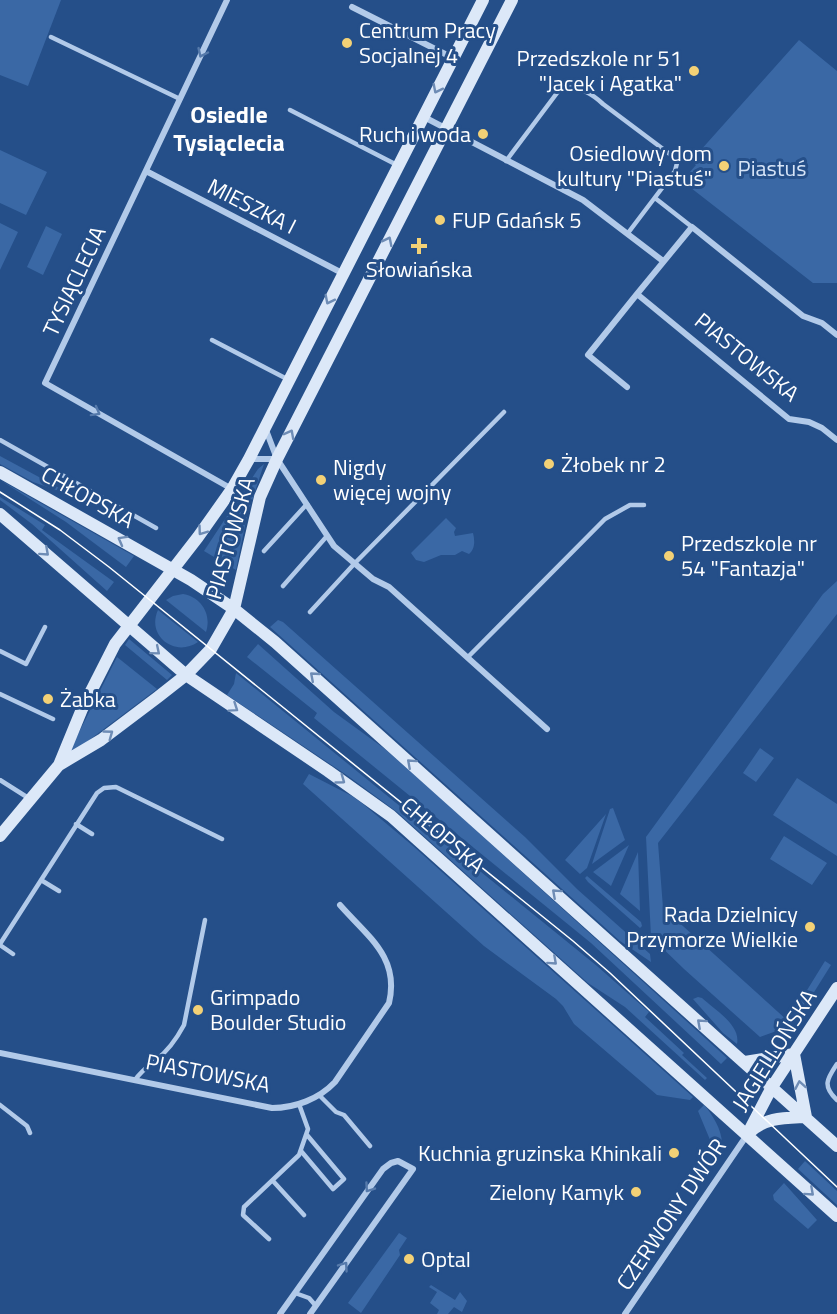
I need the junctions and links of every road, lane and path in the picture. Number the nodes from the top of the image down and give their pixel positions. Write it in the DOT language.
graph roads {
  1 [pos="227,0"];
  2 [pos="483,0"];
  3 [pos="512,0"];
  4 [pos="352,7"];
  5 [pos="51,37"];
  6 [pos="453,58"];
  7 [pos="180,99"];
  8 [pos="290,110"];
  9 [pos="423,117"];
  10 [pos="446,128"];
  11 [pos="506,161"];
  12 [pos="398,166"];
  13 [pos="146,171"];
  14 [pos="655,198"];
  15 [pos="692,227"];
  16 [pos="628,233"];
  17 [pos="663,261"];
  18 [pos="342,273"];
  19 [pos="637,294"];
  20 [pos="837,335"];
  21 [pos="212,340"];
  22 [pos="289,380"];
  23 [pos="627,387"];
  24 [pos="504,412"];
  25 [pos="265,428"];
  26 [pos="0,440"];
  27 [pos="837,440"];
  28 [pos="249,459"];
  29 [pos="277,459"];
  30 [pos="0,472"];
  31 [pos="232,489"];
  32 [pos="307,504"];
  33 [pos="644,505"];
  34 [pos="0,514"];
  35 [pos="156,528"];
  36 [pos="327,536"];
  37 [pos="264,551"];
  38 [pos="355,562"];
  39 [pos="173,569"];
  40 [pos="283,586"];
  41 [pos="234,609"];
  42 [pos="310,612"];
  43 [pos="128,626"];
  44 [pos="45,627"];
  45 [pos="0,651"];
  46 [pos="468,657"];
  47 [pos="186,675"];
  48 [pos="0,694"];
  49 [pos="53,719"];
  50 [pos="547,729"];
  51 [pos="59,765"];
  52 [pos="0,780"];
  53 [pos="30,799"];
  54 [pos="76,824"];
  55 [pos="92,834"];
  56 [pos="0,836"];
  57 [pos="222,839"];
  58 [pos="41,880"];
  59 [pos="59,891"];
  60 [pos="340,905"];
  61 [pos="205,920"];
  62 [pos="0,945"];
  63 [pos="14,954"];
  64 [pos="837,988"];
  65 [pos="0,1053"];
  66 [pos="794,1054"];
  67 [pos="745,1062"];
  68 [pos="837,1064"];
  69 [pos="135,1080"];
  70 [pos="772,1087"];
  71 [pos="320,1095"];
  72 [pos="837,1100"];
  73 [pos="299,1104"];
  74 [pos="0,1105"];
  75 [pos="806,1117"];
  76 [pos="30,1133"];
  77 [pos="307,1135"];
  78 [pos="747,1135"];
  79 [pos="370,1146"];
  80 [pos="837,1146"];
  81 [pos="301,1151"];
  82 [pos="273,1181"];
  83 [pos="304,1215"];
  84 [pos="837,1215"];
  85 [pos="269,1239"];
  86 [pos="295,1293"];
  87 [pos="316,1306"];
  88 [pos="280,1314"];
  89 [pos="310,1314"];
  90 [pos="625,1314"];
  1 -- 7 [label="street, TYSIĄCLECIA, one-way"];
  2 -- 6 [label="main road, PIASTOWSKA"];
  3 -- 10 [label="main road, PIASTOWSKA"];
  4 -- 6 [label="street"];
  5 -- 7 [label="lane"];
  6 -- 9 [label="main road, PIASTOWSKA, one-way"];
  7 -- 13 [label="street, TYSIĄCLECIA"];
  8 -- 12 [label="lane"];
  9 -- 10 [label="street"];
  9 -- 12 [label="main road, PIASTOWSKA"];
  10 -- 11 [label="street"];
  29 -- 10 [label="main road, PIASTOWSKA, one-way"];
  11 -- 14 [label="lane"];
  11 -- 16 [label="street"];
  12 -- 18 [label="main road, PIASTOWSKA"];
  13 -- 18 [label="street, MIESZKA I"];
  13 -- 31 [label="street, TYSIĄCLECIA, one-way"];
  14 -- 15 [label="lane"];
  14 -- 16 [label="lane"];
  15 -- 17 [label="street"];
  15 -- 20 [label="street"];
  16 -- 17 [label="street"];
  17 -- 19 [label="street"];
  18 -- 22 [label="main road, PIASTOWSKA, one-way"];
  19 -- 23 [label="street"];
  19 -- 27 [label="street, PIASTOWSKA"];
  21 -- 22 [label="lane"];
  22 -- 25 [label="main road, PIASTOWSKA"];
  24 -- 38 [label="lane"];
  25 -- 28 [label="main road, PIASTOWSKA"];
  25 -- 29 [label="street, PIASTOWSKA"];
  26 -- 35 [label="lane"];
  28 -- 29 [label="street, PIASTOWSKA"];
  28 -- 31 [label="main road, PIASTOWSKA"];
  29 -- 32 [label="street"];
  29 -- 41 [label="main road, PIASTOWSKA"];
  39 -- 30 [label="main road, CHŁOPSKA, one-way"];
  31 -- 39 [label="main road, PIASTOWSKA, one-way"];
  32 -- 36 [label="street"];
  32 -- 37 [label="lane"];
  33 -- 46 [label="lane"];
  34 -- 43 [label="main road, CHŁOPSKA, one-way"];
  36 -- 38 [label="street"];
  36 -- 40 [label="lane"];
  38 -- 42 [label="lane"];
  38 -- 46 [label="street"];
  39 -- 41 [label="main road, CHŁOPSKA"];
  39 -- 43 [label="main road, PIASTOWSKA"];
  41 -- 47 [label="main road, PIASTOWSKA"];
  67 -- 41 [label="main road, CHŁOPSKA, one-way"];
  43 -- 47 [label="main road, CHŁOPSKA, one-way"];
  43 -- 51 [label="main road, PIASTOWSKA"];
  44 -- 45 [label="lane"];
  46 -- 50 [label="street"];
  51 -- 47 [label="main road, PIASTOWSKA, one-way"];
  47 -- 78 [label="main road, CHŁOPSKA, one-way"];
  48 -- 49 [label="lane"];
  51 -- 53 [label="main road, PIASTOWSKA"];
  52 -- 53 [label="lane"];
  53 -- 56 [label="main road, PIASTOWSKA"];
  54 -- 55 [label="lane"];
  54 -- 57 [label="lane"];
  54 -- 58 [label="lane"];
  58 -- 59 [label="lane"];
  58 -- 62 [label="lane"];
  60 -- 71 [label="street, PIASTOWSKA"];
  61 -- 69 [label="lane"];
  62 -- 63 [label="lane"];
  64 -- 66 [label="main road, JAGIELLOŃSKA"];
  65 -- 69 [label="street, PIASTOWSKA"];
  66 -- 67 [label="main road"];
  66 -- 70 [label="main road, JAGIELLOŃSKA"];
  75 -- 66 [label="main road, one-way"];
  67 -- 70 [label="main road, CHŁOPSKA"];
  68 -- 72 [label="lane"];
  69 -- 73 [label="street, PIASTOWSKA"];
  70 -- 75 [label="main road, CHŁOPSKA"];
  70 -- 78 [label="main road, JAGIELLOŃSKA"];
  71 -- 73 [label="street, PIASTOWSKA"];
  71 -- 79 [label="lane"];
  73 -- 77 [label="lane"];
  74 -- 76 [label="lane"];
  75 -- 78 [label="main road"];
  75 -- 80 [label="main road, CHŁOPSKA"];
  77 -- 81 [label="lane"];
  77 -- 81 [label="lane"];
  78 -- 84 [label="main road, CHŁOPSKA, one-way"];
  78 -- 90 [label="street, CZERWONY DWÓR"];
  81 -- 82 [label="lane"];
  82 -- 83 [label="lane"];
  82 -- 85 [label="lane"];
  86 -- 87 [label="lane"];
  87 -- 86 [label="street, one-way"];
  86 -- 88 [label="street"];
  87 -- 89 [label="street"];
}
